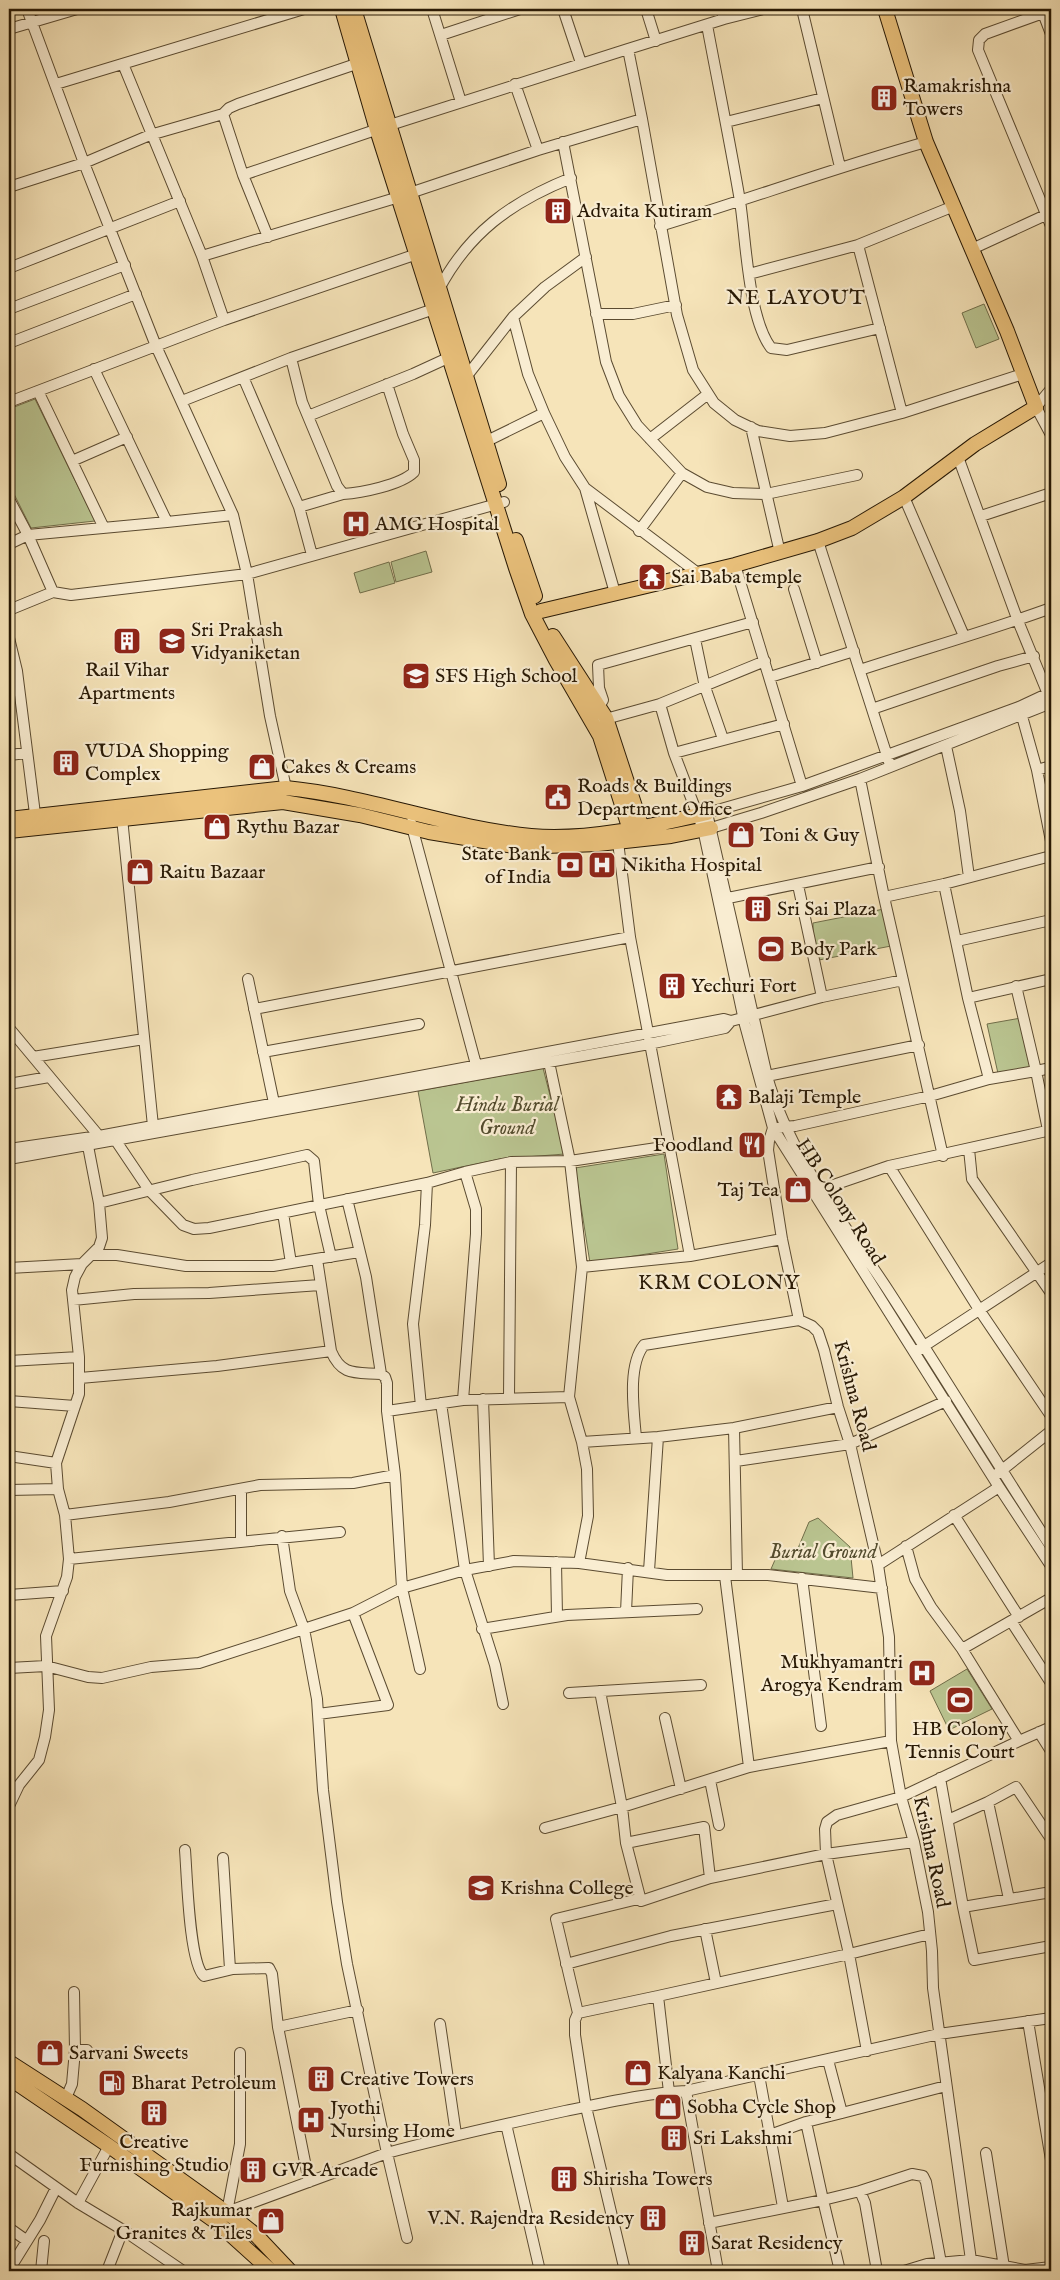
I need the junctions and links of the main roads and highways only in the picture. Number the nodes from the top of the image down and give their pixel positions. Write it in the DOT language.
graph roads {
  1 [pos="342,9"];
  2 [pos="354,9"];
  3 [pos="886,9"];
  4 [pos="384,127"];
  5 [pos="405,195"];
  6 [pos="500,504"];
  7 [pos="537,613"];
  8 [pos="703,814"];
  9 [pos="9,819"];
  10 [pos="36,822"];
  11 [pos="707,828"];
  12 [pos="636,829"];
  13 [pos="9,831"];
  14 [pos="9,2062"];
  15 [pos="9,2078"];
  16 [pos="223,2218"];
  17 [pos="271,2271"];
  18 [pos="290,2271"];
  1 -- 4 [label="main road"];
  2 -- 4 [label="main road"];
  3 -- 7 [label="main road"];
  4 -- 5 [label="main road"];
  5 -- 6 [label="main road"];
  5 -- 6 [label="main road"];
  6 -- 7 [label="main road"];
  7 -- 12 [label="main road"];
  8 -- 12 [label="main road"];
  9 -- 10 [label="main road"];
  10 -- 11 [label="main road"];
  10 -- 12 [label="main road"];
  10 -- 13 [label="main road"];
  14 -- 16 [label="main road"];
  15 -- 16 [label="main road"];
  16 -- 17 [label="main road"];
  16 -- 18 [label="main road"];
}
